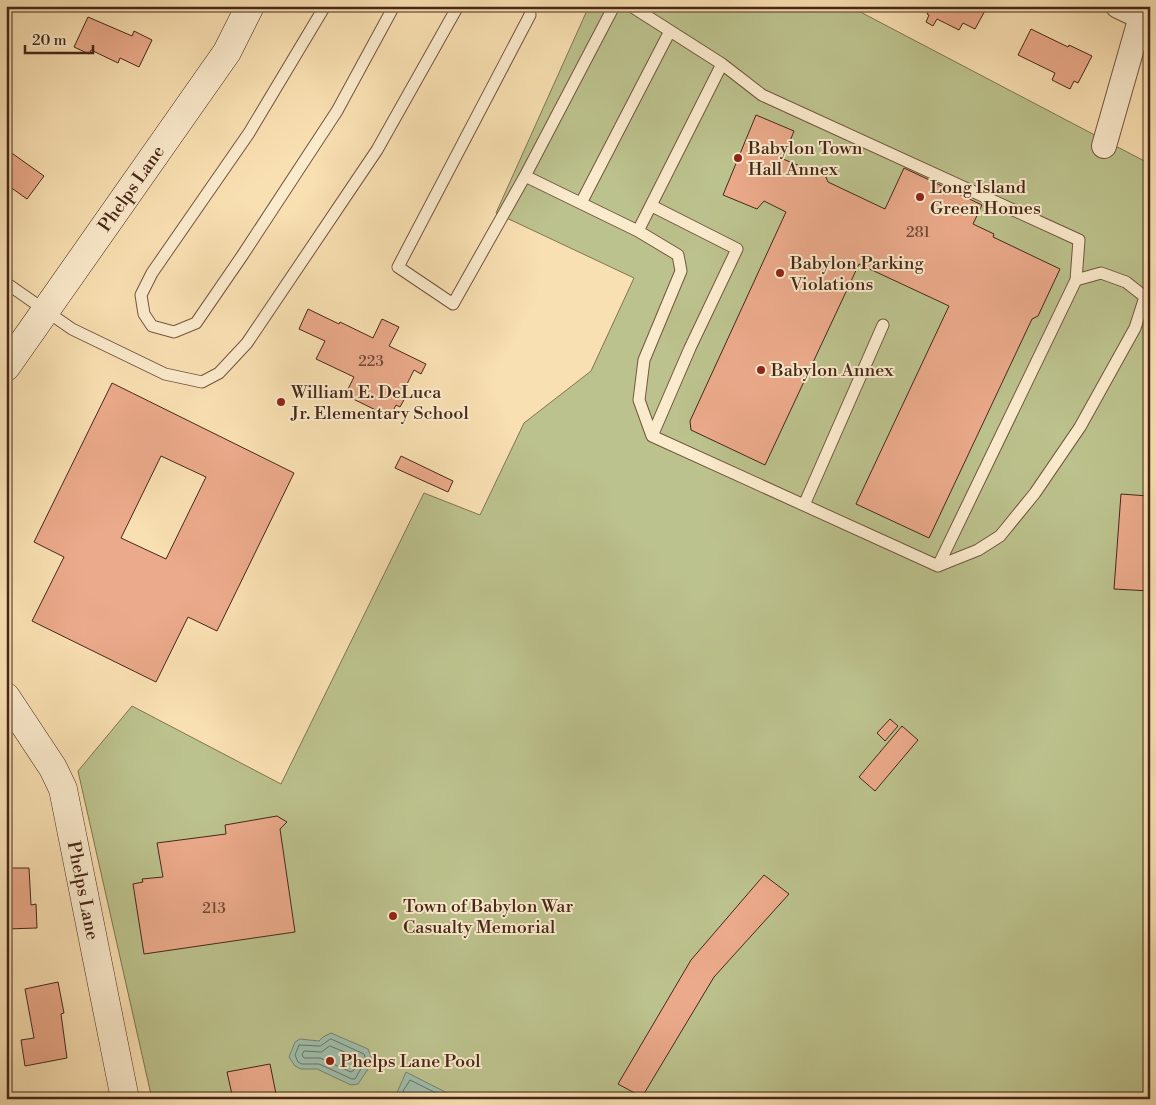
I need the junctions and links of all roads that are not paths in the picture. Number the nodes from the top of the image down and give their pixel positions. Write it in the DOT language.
graph roads {
  1 [pos="250,6"];
  2 [pos="325,6"];
  3 [pos="394,6"];
  4 [pos="614,6"];
  5 [pos="631,6"];
  6 [pos="1118,6"];
  7 [pos="457,7"];
  8 [pos="1142,12"];
  9 [pos="530,15"];
  10 [pos="670,31"];
  11 [pos="722,64"];
  12 [pos="1104,146"];
  13 [pos="525,176"];
  14 [pos="581,203"];
  15 [pos="652,206"];
  16 [pos="638,231"];
  17 [pos="1076,280"];
  18 [pos="6,284"];
  19 [pos="46,310"];
  20 [pos="883,325"];
  21 [pos="6,367"];
  22 [pos="652,436"];
  23 [pos="804,505"];
  24 [pos="938,566"];
  25 [pos="6,697"];
  26 [pos="125,1099"];
  1 -- 19 [label="street, Phelps Lane"];
  2 -- 3 [label="lane"];
  4 -- 13 [label="lane"];
  5 -- 10 [label="lane"];
  6 -- 8 [label="street"];
  7 -- 19 [label="lane"];
  8 -- 12 [label="street"];
  9 -- 13 [label="lane"];
  10 -- 11 [label="lane"];
  10 -- 14 [label="lane"];
  11 -- 15 [label="lane"];
  11 -- 17 [label="lane"];
  13 -- 14 [label="lane"];
  14 -- 16 [label="lane"];
  15 -- 16 [label="lane"];
  15 -- 22 [label="lane"];
  16 -- 22 [label="lane"];
  17 -- 24 [label="lane"];
  17 -- 24 [label="lane"];
  18 -- 19 [label="lane"];
  19 -- 21 [label="street, Phelps Lane"];
  20 -- 23 [label="lane"];
  22 -- 23 [label="lane"];
  23 -- 24 [label="lane"];
  25 -- 26 [label="street, Phelps Lane"];
}
